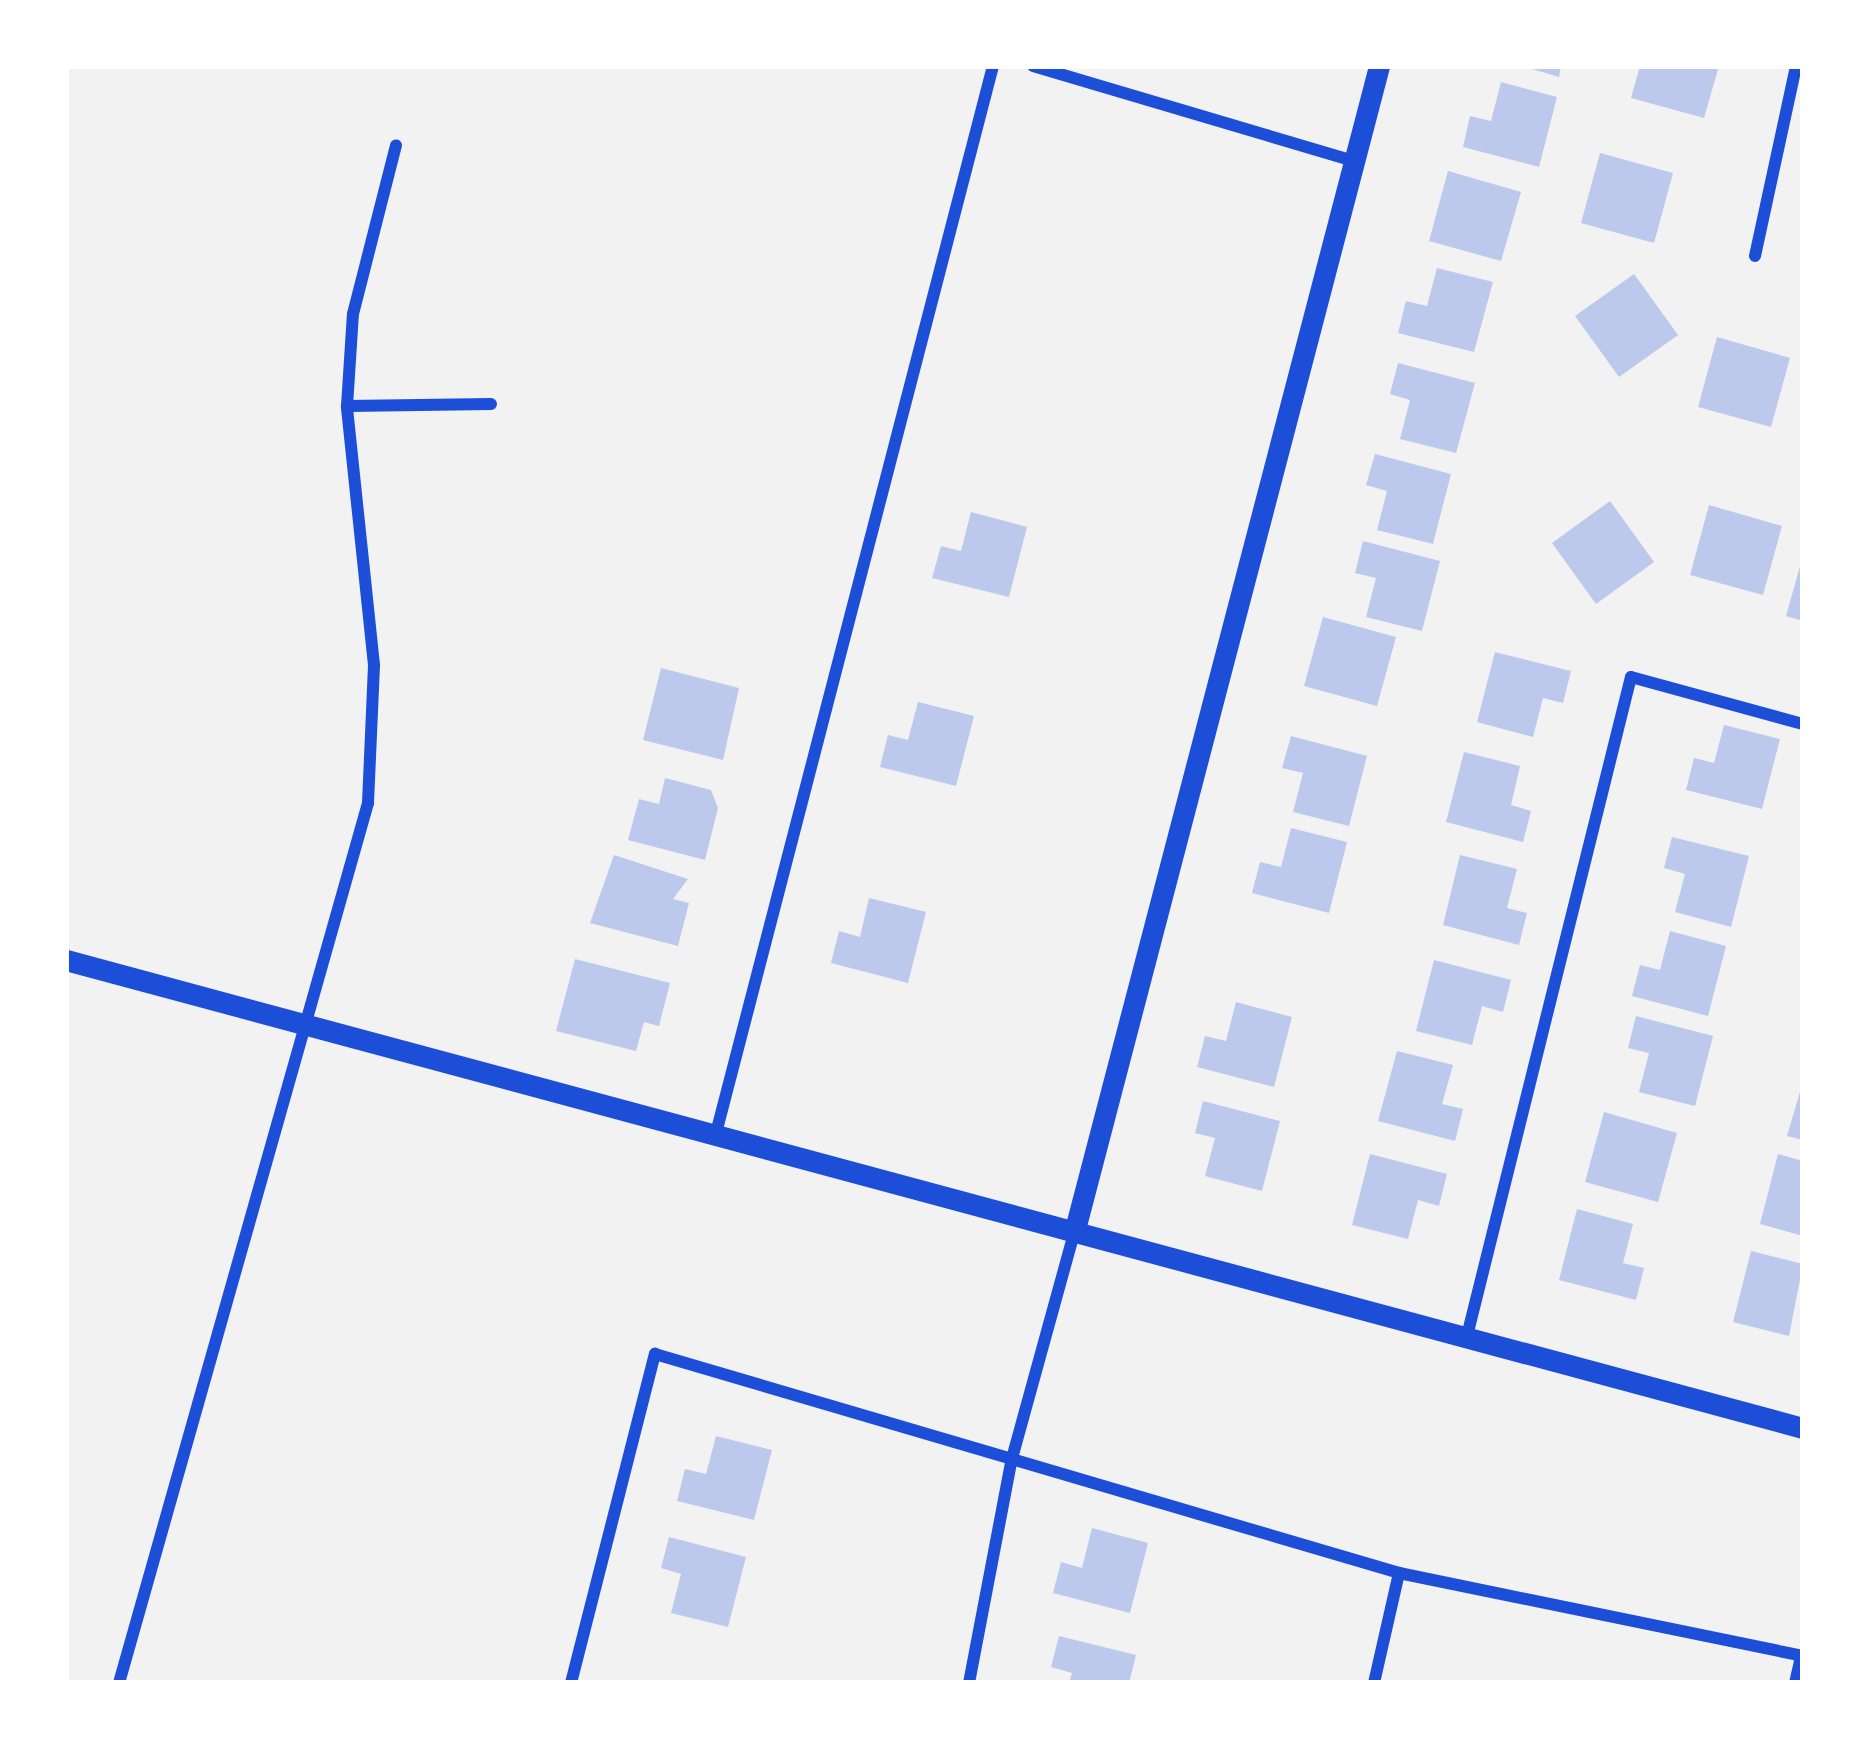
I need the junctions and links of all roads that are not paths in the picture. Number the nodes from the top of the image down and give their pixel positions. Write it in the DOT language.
graph roads {
  1 [pos="993,66"];
  2 [pos="1034,66"];
  3 [pos="1379,66"];
  4 [pos="1796,66"];
  5 [pos="396,146"];
  6 [pos="1359,163"];
  7 [pos="1755,256"];
  8 [pos="491,404"];
  9 [pos="347,406"];
  10 [pos="1803,724"];
  11 [pos="66,960"];
  12 [pos="313,1025"];
  13 [pos="716,1137"];
  14 [pos="1074,1233"];
  15 [pos="1467,1336"];
  16 [pos="1803,1428"];
  17 [pos="1011,1462"];
  18 [pos="1399,1574"];
  19 [pos="1802,1656"];
  20 [pos="119,1683"];
  21 [pos="571,1683"];
  22 [pos="969,1683"];
  23 [pos="1374,1683"];
  24 [pos="1795,1683"];
  1 -- 13 [label="street"];
  2 -- 6 [label="street"];
  3 -- 6 [label="street"];
  4 -- 7 [label="street"];
  5 -- 9 [label="street"];
  6 -- 14 [label="street"];
  8 -- 9 [label="street"];
  9 -- 12 [label="street"];
  10 -- 15 [label="street"];
  11 -- 12 [label="street"];
  12 -- 13 [label="street"];
  12 -- 20 [label="street"];
  13 -- 14 [label="street"];
  14 -- 15 [label="street"];
  14 -- 17 [label="street"];
  15 -- 16 [label="street"];
  17 -- 18 [label="street"];
  17 -- 21 [label="street"];
  17 -- 22 [label="street"];
  18 -- 19 [label="street"];
  18 -- 23 [label="street"];
  19 -- 24 [label="street"];
}
